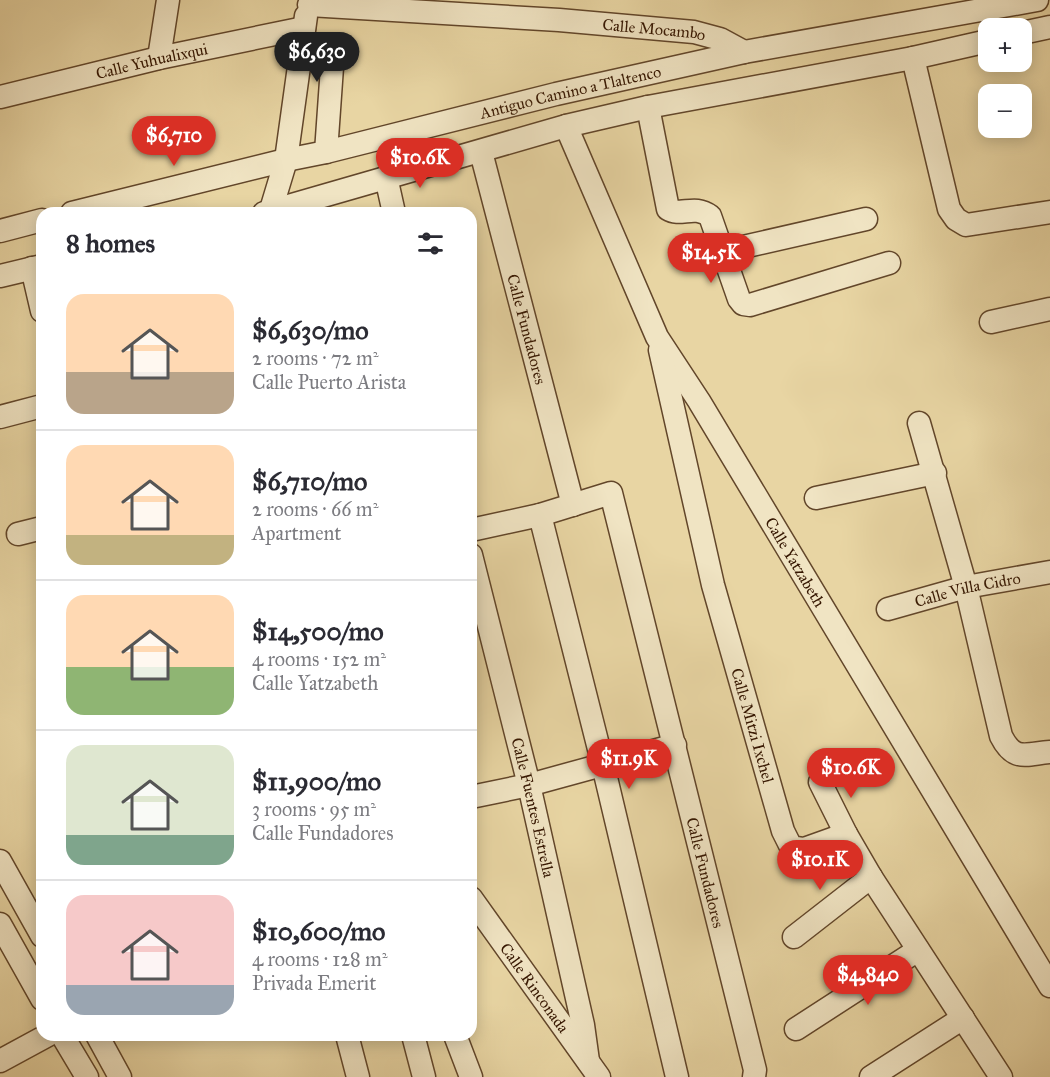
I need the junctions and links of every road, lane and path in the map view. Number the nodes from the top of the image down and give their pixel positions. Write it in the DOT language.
graph roads {
  1 [pos="168,0"];
  2 [pos="1037,0"];
  3 [pos="309,3"];
  4 [pos="982,5"];
  5 [pos="304,28"];
  6 [pos="1050,29"];
  7 [pos="1032,32"];
  8 [pos="978,43"];
  9 [pos="744,52"];
  10 [pos="159,58"];
  11 [pos="913,58"];
  12 [pos="332,68"];
  13 [pos="0,97"];
  14 [pos="648,107"];
  15 [pos="566,126"];
  16 [pos="326,152"];
  17 [pos="481,152"];
  18 [pos="286,160"];
  19 [pos="386,177"];
  20 [pos="96,207"];
  21 [pos="270,207"];
  22 [pos="288,207"];
  23 [pos="393,207"];
  24 [pos="1050,212"];
  25 [pos="866,219"];
  26 [pos="36,222"];
  27 [pos="0,231"];
  28 [pos="721,252"];
  29 [pos="889,263"];
  30 [pos="36,267"];
  31 [pos="0,276"];
  32 [pos="1050,309"];
  33 [pos="991,322"];
  34 [pos="657,337"];
  35 [pos="36,408"];
  36 [pos="0,417"];
  37 [pos="919,423"];
  38 [pos="935,473"];
  39 [pos="816,498"];
  40 [pos="573,505"];
  41 [pos="540,515"];
  42 [pos="477,529"];
  43 [pos="36,530"];
  44 [pos="18,534"];
  45 [pos="1050,572"];
  46 [pos="477,579"];
  47 [pos="966,587"];
  48 [pos="888,609"];
  49 [pos="675,745"];
  50 [pos="1050,752"];
  51 [pos="603,765"];
  52 [pos="820,782"];
  53 [pos="529,785"];
  54 [pos="477,796"];
  55 [pos="846,834"];
  56 [pos="0,861"];
  57 [pos="871,877"];
  58 [pos="477,906"];
  59 [pos="0,924"];
  60 [pos="36,925"];
  61 [pos="794,937"];
  62 [pos="918,950"];
  63 [pos="1050,986"];
  64 [pos="36,988"];
  65 [pos="963,1018"];
  66 [pos="796,1029"];
  67 [pos="37,1041"];
  68 [pos="66,1041"];
  69 [pos="100,1041"];
  70 [pos="349,1041"];
  71 [pos="415,1041"];
  72 [pos="457,1041"];
  73 [pos="0,1061"];
  74 [pos="593,1069"];
  75 [pos="87,1077"];
  76 [pos="120,1077"];
  77 [pos="358,1077"];
  78 [pos="424,1077"];
  79 [pos="471,1077"];
  80 [pos="677,1077"];
  81 [pos="754,1077"];
  82 [pos="871,1077"];
  83 [pos="1001,1077"];
  1 -- 10 [label="street"];
  2 -- 4 [label="street, Antiguo Camino a Tlaltenco"];
  3 -- 5 [label="street"];
  3 -- 9 [label="street, Calle Mocambo"];
  4 -- 9 [label="street, Antiguo Camino a Tlaltenco"];
  5 -- 10 [label="street, Calle Yuhualixqui"];
  5 -- 18 [label="street"];
  6 -- 7 [label="street"];
  8 -- 11 [label="street"];
  9 -- 16 [label="street, Antiguo Camino a Tlaltenco"];
  10 -- 13 [label="street, Calle Yuhualixqui"];
  11 -- 14 [label="street"];
  11 -- 24 [label="street"];
  12 -- 16 [label="street"];
  14 -- 15 [label="street"];
  14 -- 28 [label="street"];
  15 -- 17 [label="street"];
  15 -- 34 [label="street, Calle Yatzabeth"];
  16 -- 18 [label="street, Antiguo Camino a Tlaltenco"];
  17 -- 19 [label="street"];
  17 -- 40 [label="street, Calle Fundadores"];
  18 -- 20 [label="street, Antiguo Camino a Tlaltenco"];
  18 -- 21 [label="street"];
  19 -- 22 [label="street"];
  19 -- 23 [label="street"];
  25 -- 28 [label="street"];
  26 -- 27 [label="street"];
  28 -- 29 [label="street"];
  30 -- 31 [label="street"];
  32 -- 33 [label="street"];
  34 -- 55 [label="street, Calle Mitzi Ixchel"];
  34 -- 63 [label="street, Calle Yatzabeth"];
  35 -- 36 [label="street"];
  37 -- 38 [label="street"];
  38 -- 39 [label="street"];
  38 -- 47 [label="street"];
  40 -- 41 [label="street"];
  40 -- 49 [label="street, Calle Fundadores"];
  41 -- 42 [label="street"];
  41 -- 51 [label="street"];
  43 -- 44 [label="street"];
  45 -- 47 [label="street, Calle Villa Cidro"];
  46 -- 53 [label="street, Calle Fuentes Estrella"];
  47 -- 48 [label="street, Calle Villa Cidro"];
  47 -- 50 [label="street"];
  49 -- 51 [label="street"];
  49 -- 81 [label="street, Calle Fundadores"];
  51 -- 53 [label="street"];
  51 -- 80 [label="street"];
  52 -- 55 [label="street"];
  53 -- 54 [label="street"];
  53 -- 74 [label="street, Calle Fuentes Estrella"];
  55 -- 57 [label="street"];
  56 -- 60 [label="street"];
  57 -- 61 [label="street"];
  57 -- 62 [label="street"];
  58 -- 74 [label="street, Calle Rinconada"];
  59 -- 64 [label="street"];
  62 -- 65 [label="street"];
  62 -- 66 [label="street"];
  65 -- 82 [label="street"];
  65 -- 83 [label="street"];
  67 -- 73 [label="street"];
  68 -- 75 [label="street"];
  69 -- 76 [label="street"];
  70 -- 77 [label="street"];
  71 -- 78 [label="street"];
  72 -- 79 [label="street"];
}
